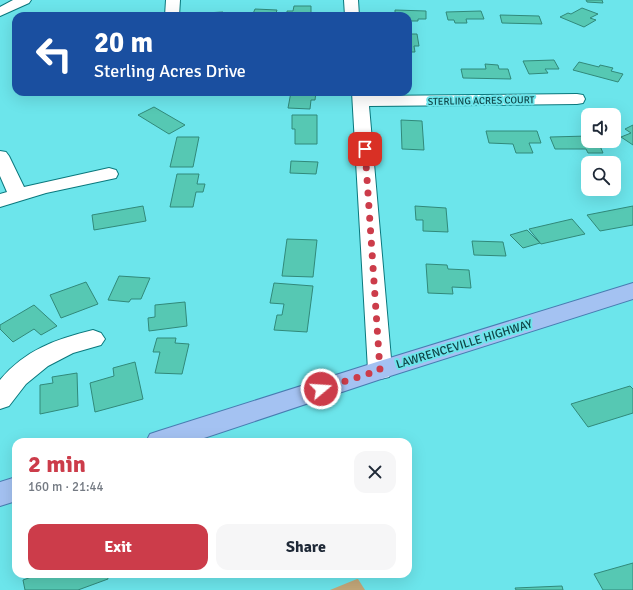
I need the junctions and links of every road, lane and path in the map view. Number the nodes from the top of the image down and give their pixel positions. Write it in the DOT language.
graph roads {
  1 [pos="24,0"];
  2 [pos="173,0"];
  3 [pos="351,0"];
  4 [pos="0,12"];
  5 [pos="172,12"];
  6 [pos="352,12"];
  7 [pos="361,97"];
  8 [pos="577,99"];
  9 [pos="0,156"];
  10 [pos="109,174"];
  11 [pos="18,194"];
  12 [pos="0,201"];
  13 [pos="633,291"];
  14 [pos="93,339"];
  15 [pos="380,370"];
  16 [pos="0,399"];
  17 [pos="171,438"];
  18 [pos="12,490"];
  19 [pos="0,494"];
  1 -- 4 [label="street"];
  2 -- 5 [label="street"];
  3 -- 6 [label="street"];
  7 -- 8 [label="street, STERLING ACRES COURT"];
  7 -- 15 [label="street"];
  9 -- 11 [label="street"];
  10 -- 11 [label="street"];
  11 -- 12 [label="street"];
  13 -- 15 [label="main road, LAWRENCEVILLE HIGHWAY"];
  14 -- 16 [label="street"];
  15 -- 17 [label="main road, LAWRENCEVILLE HIGHWAY"];
  18 -- 19 [label="main road"];
}
